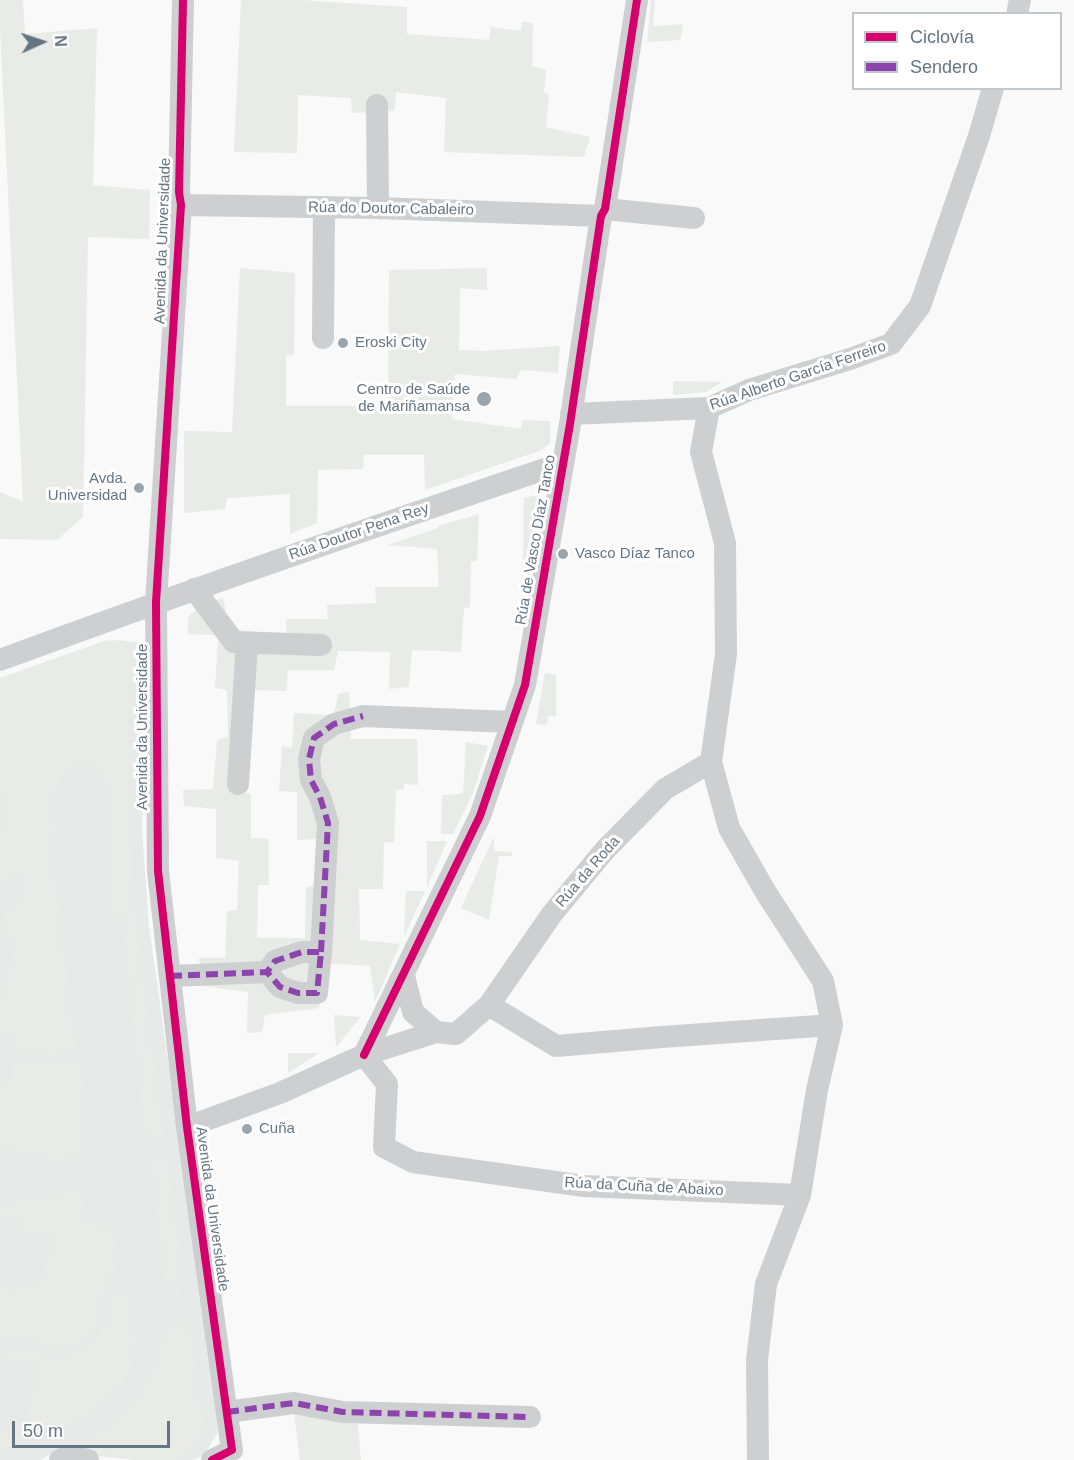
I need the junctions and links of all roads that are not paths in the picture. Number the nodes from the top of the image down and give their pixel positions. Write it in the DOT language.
graph roads {
  1 [pos="183,0"];
  2 [pos="637,0"];
  3 [pos="992,90"];
  4 [pos="377,105"];
  5 [pos="181,205"];
  6 [pos="324,208"];
  7 [pos="378,208"];
  8 [pos="603,212"];
  9 [pos="694,218"];
  10 [pos="323,338"];
  11 [pos="709,408"];
  12 [pos="571,414"];
  13 [pos="563,463"];
  14 [pos="194,589"];
  15 [pos="156,602"];
  16 [pos="247,643"];
  17 [pos="321,645"];
  18 [pos="0,660"];
  19 [pos="512,722"];
  20 [pos="711,762"];
  21 [pos="238,784"];
  22 [pos="321,952"];
  23 [pos="267,972"];
  24 [pos="170,976"];
  25 [pos="404,976"];
  26 [pos="489,1005"];
  27 [pos="832,1025"];
  28 [pos="436,1032"];
  29 [pos="364,1055"];
  30 [pos="187,1127"];
  31 [pos="800,1195"];
  32 [pos="226,1412"];
  33 [pos="530,1417"];
  34 [pos="222,1455"];
  35 [pos="60,1460"];
  36 [pos="88,1460"];
  37 [pos="758,1460"];
  1 -- 5 [label="street, Avenida da Universidade"];
  2 -- 8 [label="street, Rúa de Vasco Díaz Tanco"];
  3 -- 11 [label="street, Rúa Alberto García Ferreiro"];
  4 -- 7 [label="street"];
  5 -- 6 [label="street, Rúa do Doutor Cabaleiro"];
  5 -- 15 [label="street, Avenida da Universidade"];
  6 -- 7 [label="street, Rúa do Doutor Cabaleiro"];
  6 -- 10 [label="street"];
  7 -- 8 [label="street, Rúa do Doutor Cabaleiro"];
  8 -- 9 [label="street"];
  8 -- 12 [label="street, Rúa de Vasco Díaz Tanco"];
  11 -- 12 [label="street, Rúa Alberto García Ferreiro"];
  11 -- 20 [label="street"];
  12 -- 13 [label="street, Rúa de Vasco Díaz Tanco"];
  13 -- 14 [label="street, Rúa Doutor Pena Rey"];
  13 -- 19 [label="street, Rúa de Vasco Díaz Tanco"];
  14 -- 15 [label="street, Rúa Doutor Pena Rey"];
  14 -- 16 [label="street"];
  15 -- 18 [label="street, Rúa Doutor Pena Rey"];
  15 -- 24 [label="street, Avenida da Universidade"];
  16 -- 17 [label="street"];
  16 -- 21 [label="street"];
  19 -- 22 [label="street"];
  19 -- 25 [label="street, Rúa de Vasco Díaz Tanco"];
  20 -- 26 [label="street, Rúa da Roda"];
  20 -- 27 [label="street"];
  22 -- 23 [label="street"];
  22 -- 23 [label="street"];
  23 -- 24 [label="street"];
  24 -- 30 [label="street, Avenida da Universidade"];
  25 -- 28 [label="street"];
  25 -- 29 [label="street, Rúa de Vasco Díaz Tanco"];
  26 -- 27 [label="street"];
  26 -- 28 [label="street, Rúa da Roda"];
  27 -- 31 [label="street"];
  28 -- 29 [label="street, Rúa da Roda"];
  29 -- 30 [label="street"];
  29 -- 31 [label="street, Rúa da Cuña de Abaixo"];
  30 -- 32 [label="street, Avenida da Universidade"];
  31 -- 37 [label="street"];
  32 -- 33 [label="street"];
  32 -- 34 [label="street, Avenida da Universidade"];
  35 -- 36 [label="street"];
}
